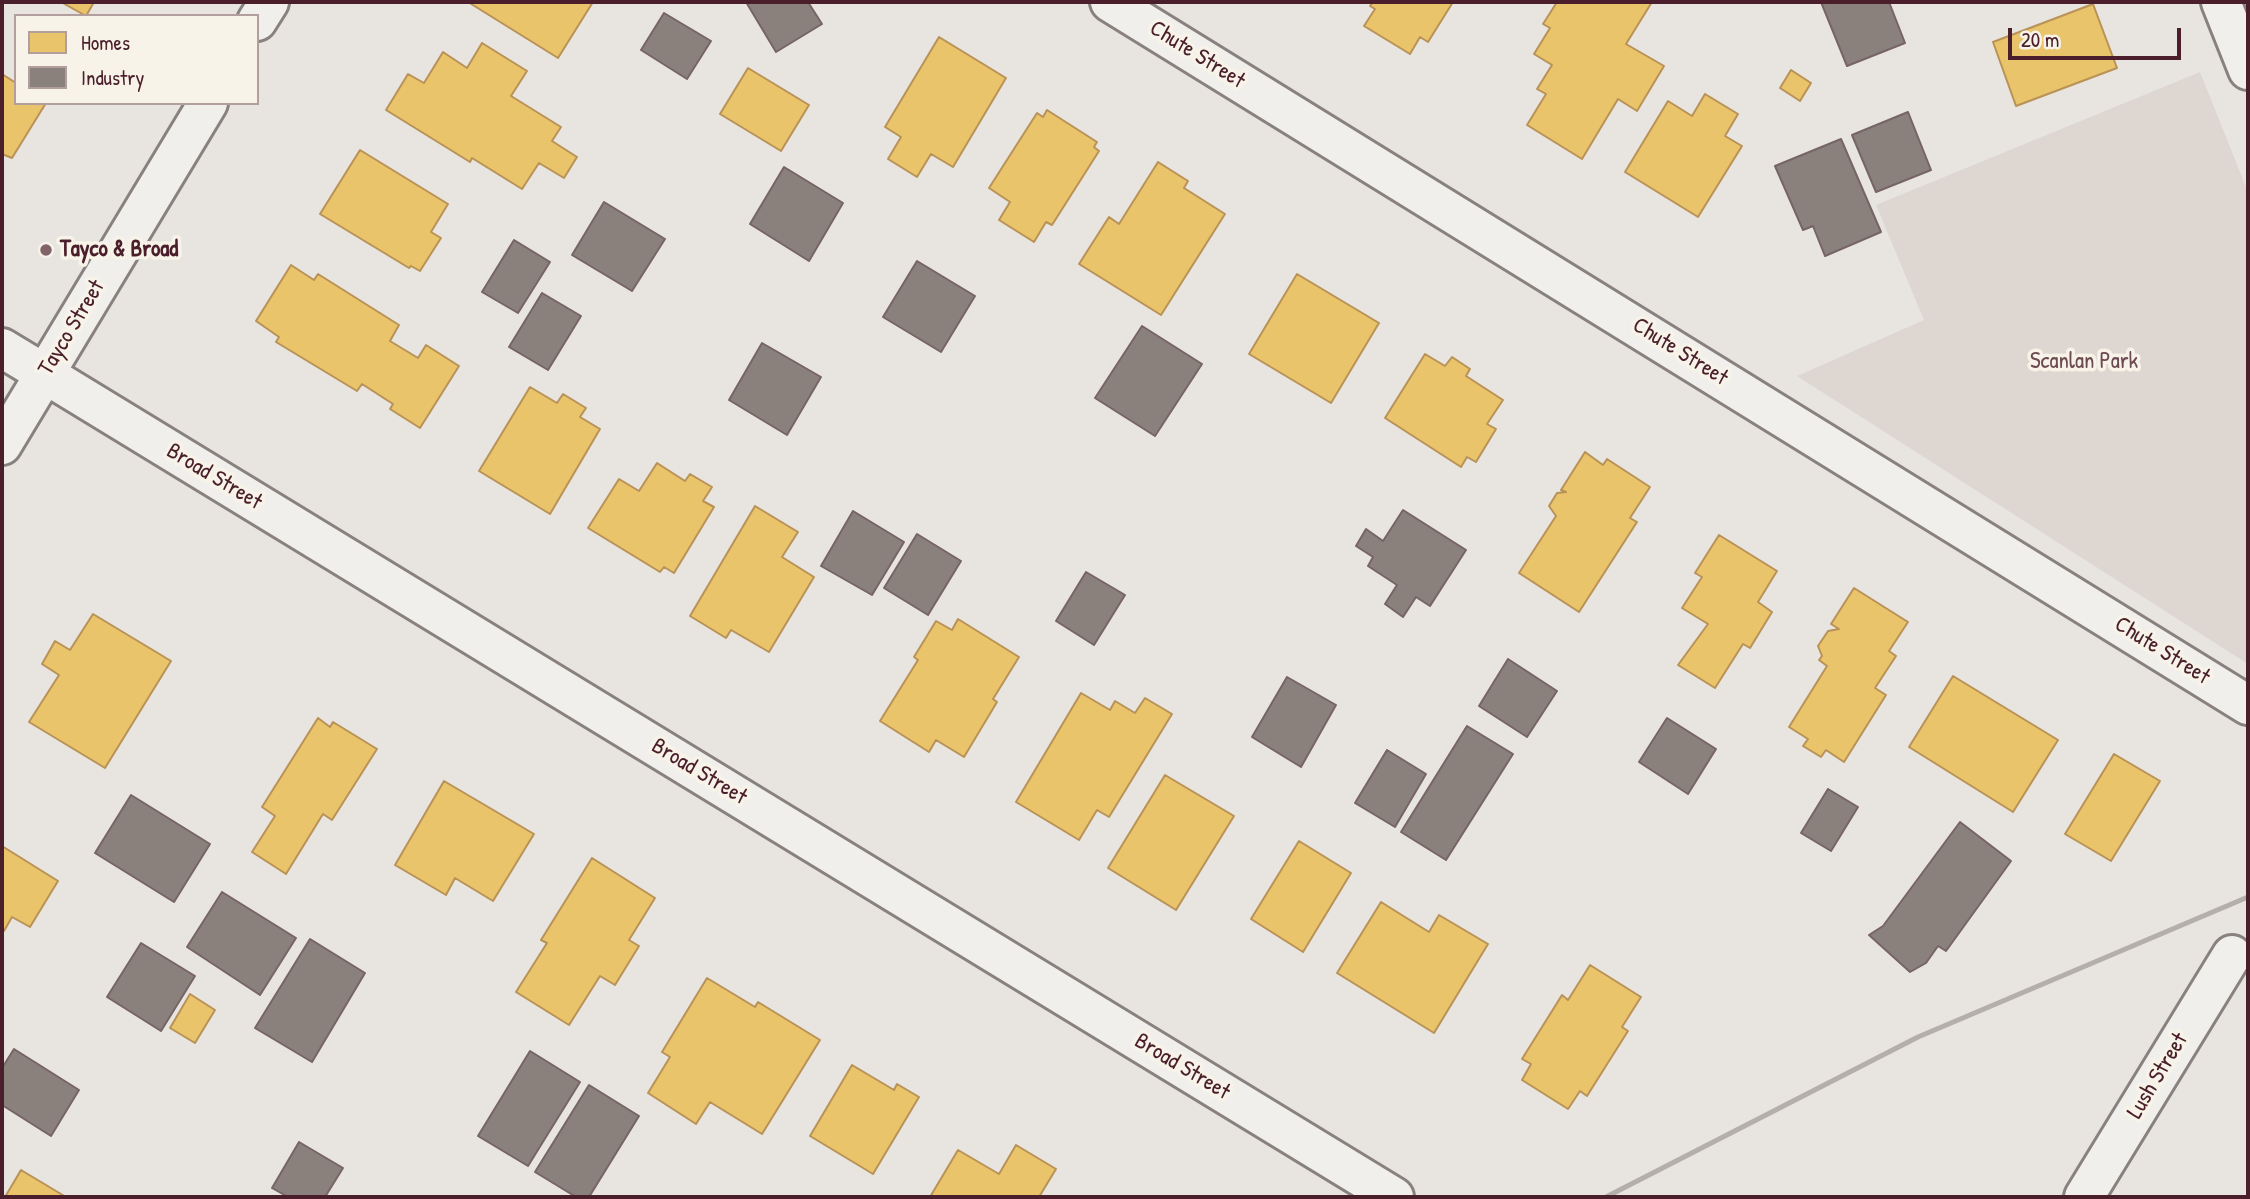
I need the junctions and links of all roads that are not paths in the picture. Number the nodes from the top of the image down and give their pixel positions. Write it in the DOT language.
graph roads {
  1 [pos="269,2"];
  2 [pos="1110,2"];
  3 [pos="2221,2"];
  4 [pos="259,18"];
  5 [pos="2248,70"];
  6 [pos="207,105"];
  7 [pos="2,348"];
  8 [pos="44,374"];
  9 [pos="2,445"];
  10 [pos="2248,705"];
  11 [pos="2232,955"];
  12 [pos="1394,1197"];
  13 [pos="2084,1197"];
  1 -- 4 [label="street"];
  2 -- 10 [label="street, Chute Street"];
  3 -- 5 [label="street"];
  6 -- 8 [label="street, Tayco Street"];
  7 -- 8 [label="street, Broad Street"];
  8 -- 9 [label="street, Tayco Street"];
  8 -- 12 [label="street, Broad Street"];
  11 -- 13 [label="street, Lush Street"];
}
